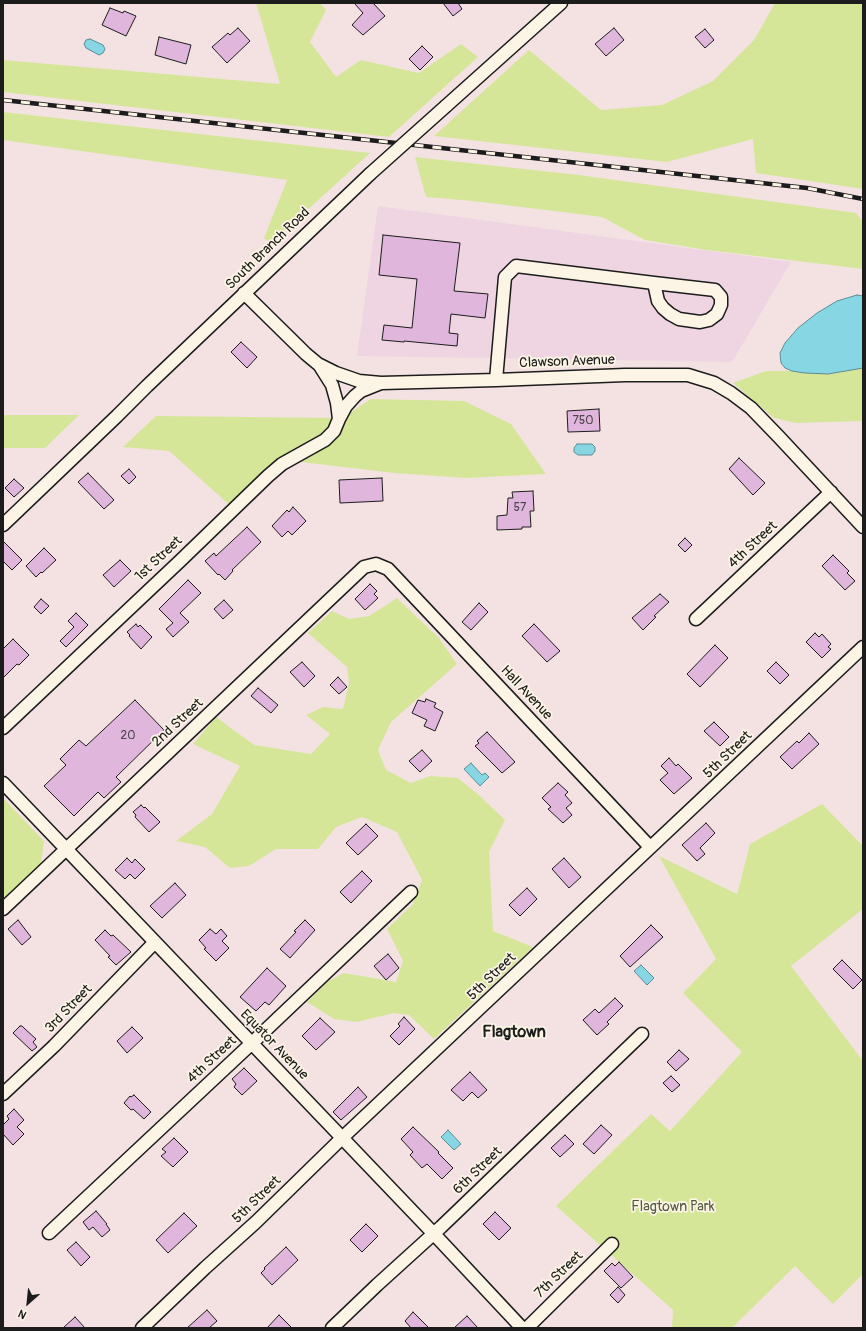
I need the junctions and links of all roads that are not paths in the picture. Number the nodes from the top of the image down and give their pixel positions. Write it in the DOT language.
graph roads {
  1 [pos="561,3"];
  2 [pos="654,283"];
  3 [pos="244,293"];
  4 [pos="318,364"];
  5 [pos="496,380"];
  6 [pos="381,383"];
  7 [pos="339,419"];
  8 [pos="831,492"];
  9 [pos="3,525"];
  10 [pos="863,527"];
  11 [pos="376,564"];
  12 [pos="696,619"];
  13 [pos="863,647"];
  14 [pos="3,728"];
  15 [pos="3,783"];
  16 [pos="650,847"];
  17 [pos="66,849"];
  18 [pos="410,892"];
  19 [pos="3,909"];
  20 [pos="155,942"];
  21 [pos="642,1034"];
  22 [pos="252,1043"];
  23 [pos="3,1094"];
  24 [pos="342,1138"];
  25 [pos="49,1233"];
  26 [pos="434,1234"];
  27 [pos="612,1244"];
  28 [pos="142,1328"];
  29 [pos="332,1328"];
  30 [pos="522,1328"];
  31 [pos="527,1328"];
  1 -- 3 [label="street, South Branch Road, bridge"];
  2 -- 2 [label="street"];
  2 -- 5 [label="street"];
  3 -- 4 [label="street, Clawson Avenue"];
  3 -- 9 [label="street, South Branch Road"];
  4 -- 6 [label="street, Clawson Avenue"];
  4 -- 7 [label="street"];
  5 -- 6 [label="street, Clawson Avenue"];
  5 -- 8 [label="street, Clawson Avenue"];
  6 -- 7 [label="street, 1st Street"];
  7 -- 14 [label="street, 1st Street"];
  8 -- 10 [label="street, Clawson Avenue"];
  8 -- 12 [label="street, 4th Street"];
  11 -- 16 [label="street, Hall Avenue"];
  11 -- 17 [label="street, 2nd Street"];
  13 -- 16 [label="street, 5th Street"];
  15 -- 17 [label="street, Equator Avenue"];
  16 -- 24 [label="street, 5th Street"];
  17 -- 19 [label="street, 2nd Street"];
  17 -- 20 [label="street, Equator Avenue"];
  18 -- 22 [label="street, 4th Street"];
  20 -- 22 [label="street, Equator Avenue"];
  20 -- 23 [label="street, 3rd Street"];
  21 -- 26 [label="street, 6th Street"];
  22 -- 24 [label="street, Equator Avenue"];
  22 -- 25 [label="street, 4th Street"];
  24 -- 26 [label="street, Equator Avenue"];
  24 -- 28 [label="street, 5th Street"];
  26 -- 29 [label="street, 6th Street"];
  26 -- 30 [label="street, Equator Avenue"];
  27 -- 31 [label="street, 7th Street"];
}
